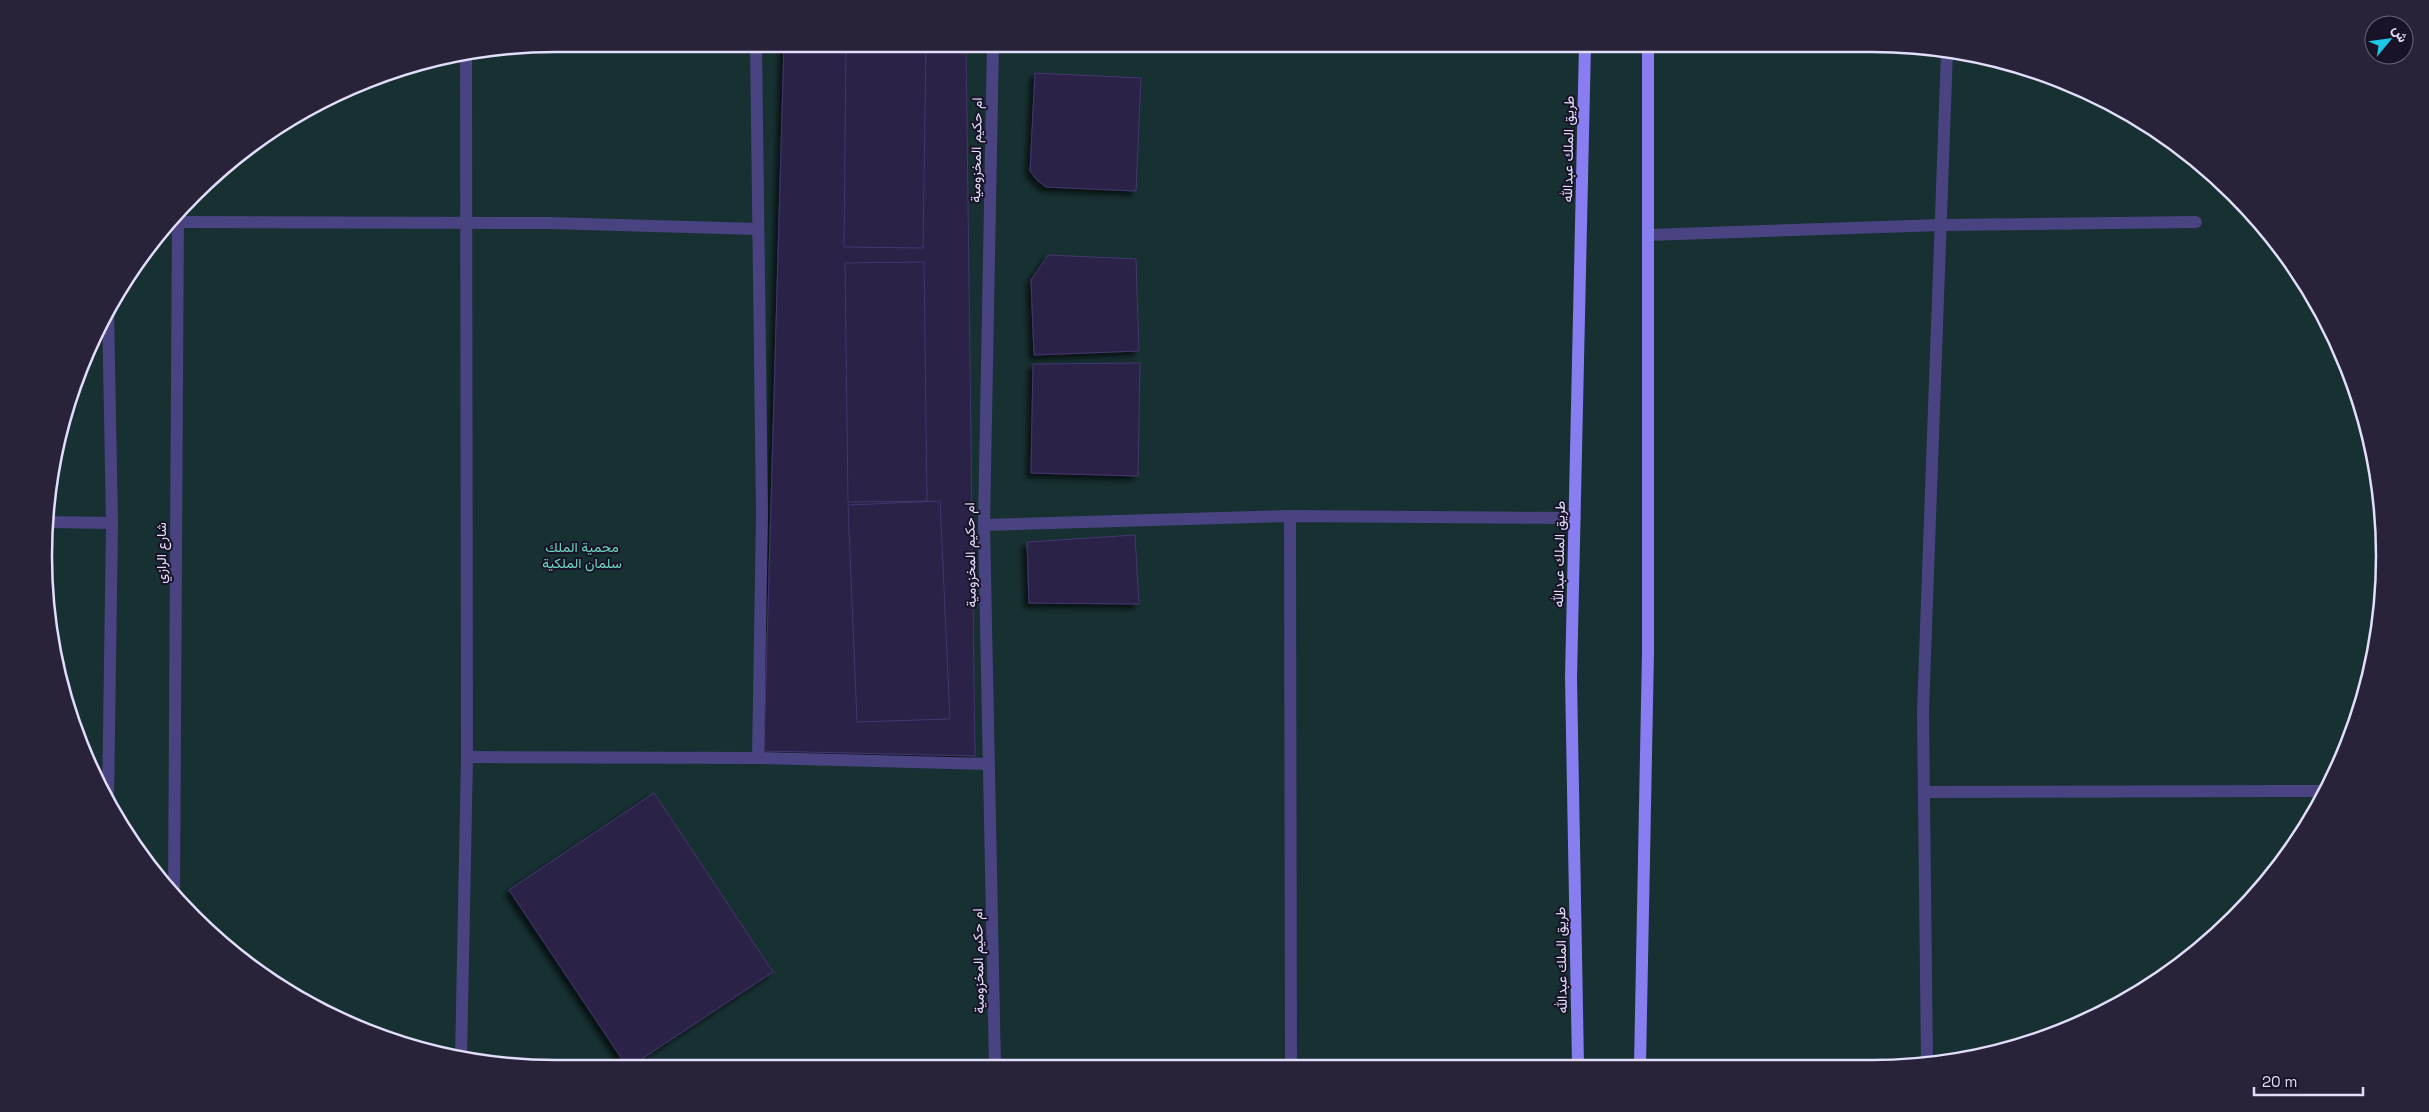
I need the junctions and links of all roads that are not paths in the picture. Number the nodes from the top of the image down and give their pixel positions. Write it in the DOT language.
graph roads {
  1 [pos="756,52"];
  2 [pos="993,52"];
  3 [pos="1585,52"];
  4 [pos="1648,52"];
  5 [pos="1947,58"];
  6 [pos="466,61"];
  7 [pos="184,217"];
  8 [pos="2196,222"];
  9 [pos="178,223"];
  10 [pos="468,223"];
  11 [pos="1941,225"];
  12 [pos="758,229"];
  13 [pos="1648,235"];
  14 [pos="108,325"];
  15 [pos="1290,516"];
  16 [pos="1574,518"];
  17 [pos="54,522"];
  18 [pos="112,524"];
  19 [pos="984,525"];
  20 [pos="467,757"];
  21 [pos="758,758"];
  22 [pos="989,764"];
  23 [pos="108,787"];
  24 [pos="2318,791"];
  25 [pos="1924,792"];
  26 [pos="174,884"];
  27 [pos="461,1050"];
  28 [pos="1927,1056"];
  29 [pos="995,1060"];
  30 [pos="1291,1060"];
  31 [pos="1578,1060"];
  32 [pos="1640,1060"];
  1 -- 12 [label="street"];
  2 -- 19 [label="street, ام حكيم المخزومية"];
  3 -- 16 [label="main road, طريق الملك عبدالله"];
  4 -- 13 [label="main road"];
  5 -- 11 [label="street"];
  6 -- 10 [label="street"];
  7 -- 10 [label="street"];
  8 -- 11 [label="street"];
  9 -- 26 [label="street, شارع الرازي"];
  10 -- 12 [label="street"];
  10 -- 20 [label="street"];
  11 -- 13 [label="street"];
  11 -- 25 [label="street"];
  12 -- 21 [label="street"];
  13 -- 32 [label="main road"];
  14 -- 18 [label="street"];
  15 -- 16 [label="street"];
  15 -- 19 [label="street"];
  15 -- 30 [label="street"];
  16 -- 31 [label="main road, طريق الملك عبدالله"];
  17 -- 18 [label="street"];
  18 -- 23 [label="street"];
  19 -- 22 [label="street, ام حكيم المخزومية"];
  20 -- 21 [label="street"];
  20 -- 27 [label="street"];
  21 -- 22 [label="street"];
  22 -- 29 [label="street, ام حكيم المخزومية"];
  24 -- 25 [label="street"];
  25 -- 28 [label="street"];
}
